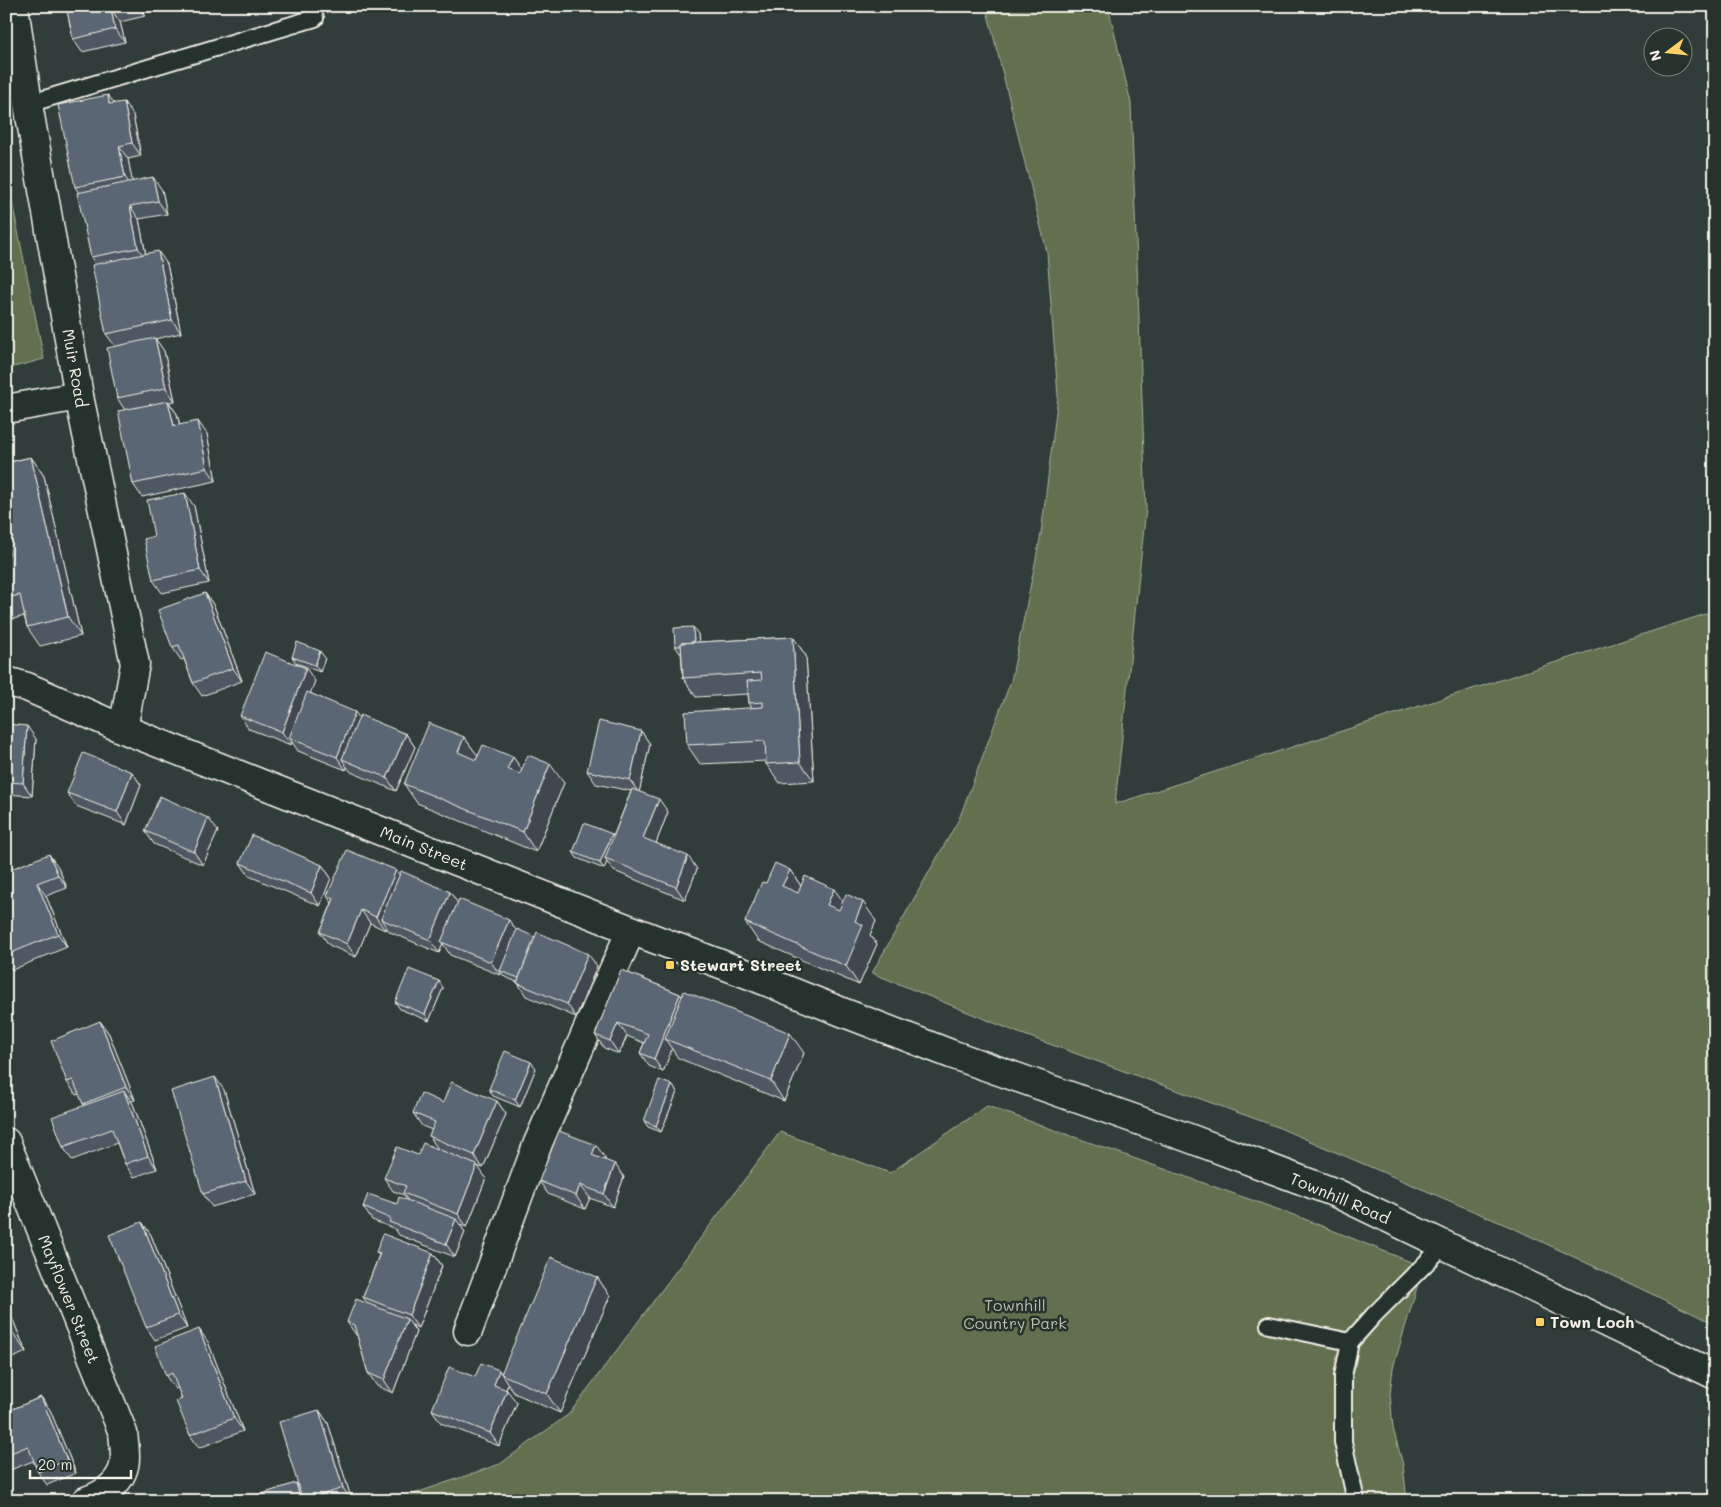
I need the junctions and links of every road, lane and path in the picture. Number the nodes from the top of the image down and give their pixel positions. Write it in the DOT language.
graph roads {
  1 [pos="14,6"];
  2 [pos="315,18"];
  3 [pos="28,104"];
  4 [pos="79,396"];
  5 [pos="6,409"];
  6 [pos="6,681"];
  7 [pos="123,728"];
  8 [pos="631,930"];
  9 [pos="842,1012"];
  10 [pos="6,1142"];
  11 [pos="1444,1245"];
  12 [pos="1269,1325"];
  13 [pos="468,1331"];
  14 [pos="1350,1342"];
  15 [pos="1715,1375"];
  16 [pos="86,1501"];
  17 [pos="1356,1501"];
  1 -- 3 [label="street, Muir Road"];
  2 -- 3 [label="lane"];
  3 -- 4 [label="street, Muir Road"];
  4 -- 5 [label="street"];
  4 -- 7 [label="street, Muir Road"];
  6 -- 7 [label="street, Main Street"];
  7 -- 8 [label="street, Main Street"];
  8 -- 9 [label="street, Main Street"];
  8 -- 13 [label="street"];
  9 -- 11 [label="street, Townhill Road"];
  10 -- 16 [label="street, Mayflower Street"];
  11 -- 14 [label="lane"];
  11 -- 15 [label="street, Townhill Road"];
  12 -- 14 [label="lane"];
  14 -- 17 [label="lane"];
}
